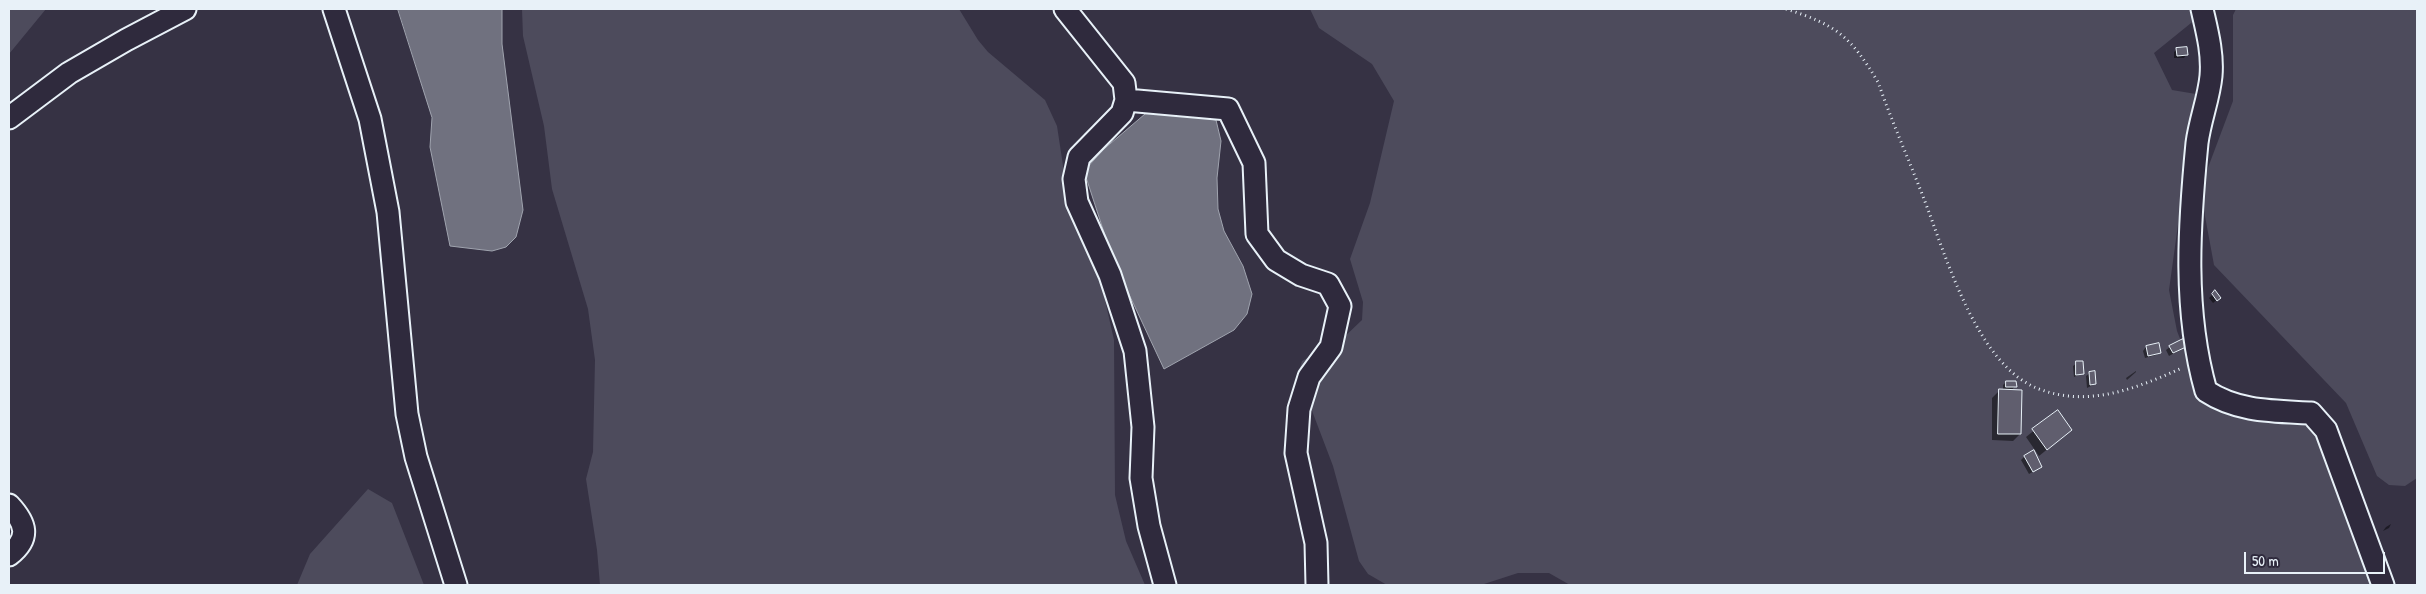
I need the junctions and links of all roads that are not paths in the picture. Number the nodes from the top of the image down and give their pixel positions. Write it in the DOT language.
graph roads {
  1 [pos="185,9"];
  2 [pos="334,9"];
  3 [pos="1065,9"];
  4 [pos="2202,9"];
  5 [pos="1126,100"];
  6 [pos="9,118"];
  7 [pos="9,505"];
  8 [pos="9,555"];
  9 [pos="456,585"];
  10 [pos="1166,585"];
  11 [pos="1317,585"];
  12 [pos="2383,585"];
  1 -- 6 [label="street"];
  2 -- 9 [label="street"];
  3 -- 5 [label="street"];
  4 -- 12 [label="street"];
  5 -- 10 [label="street"];
  5 -- 11 [label="street"];
  7 -- 8 [label="street"];
}
